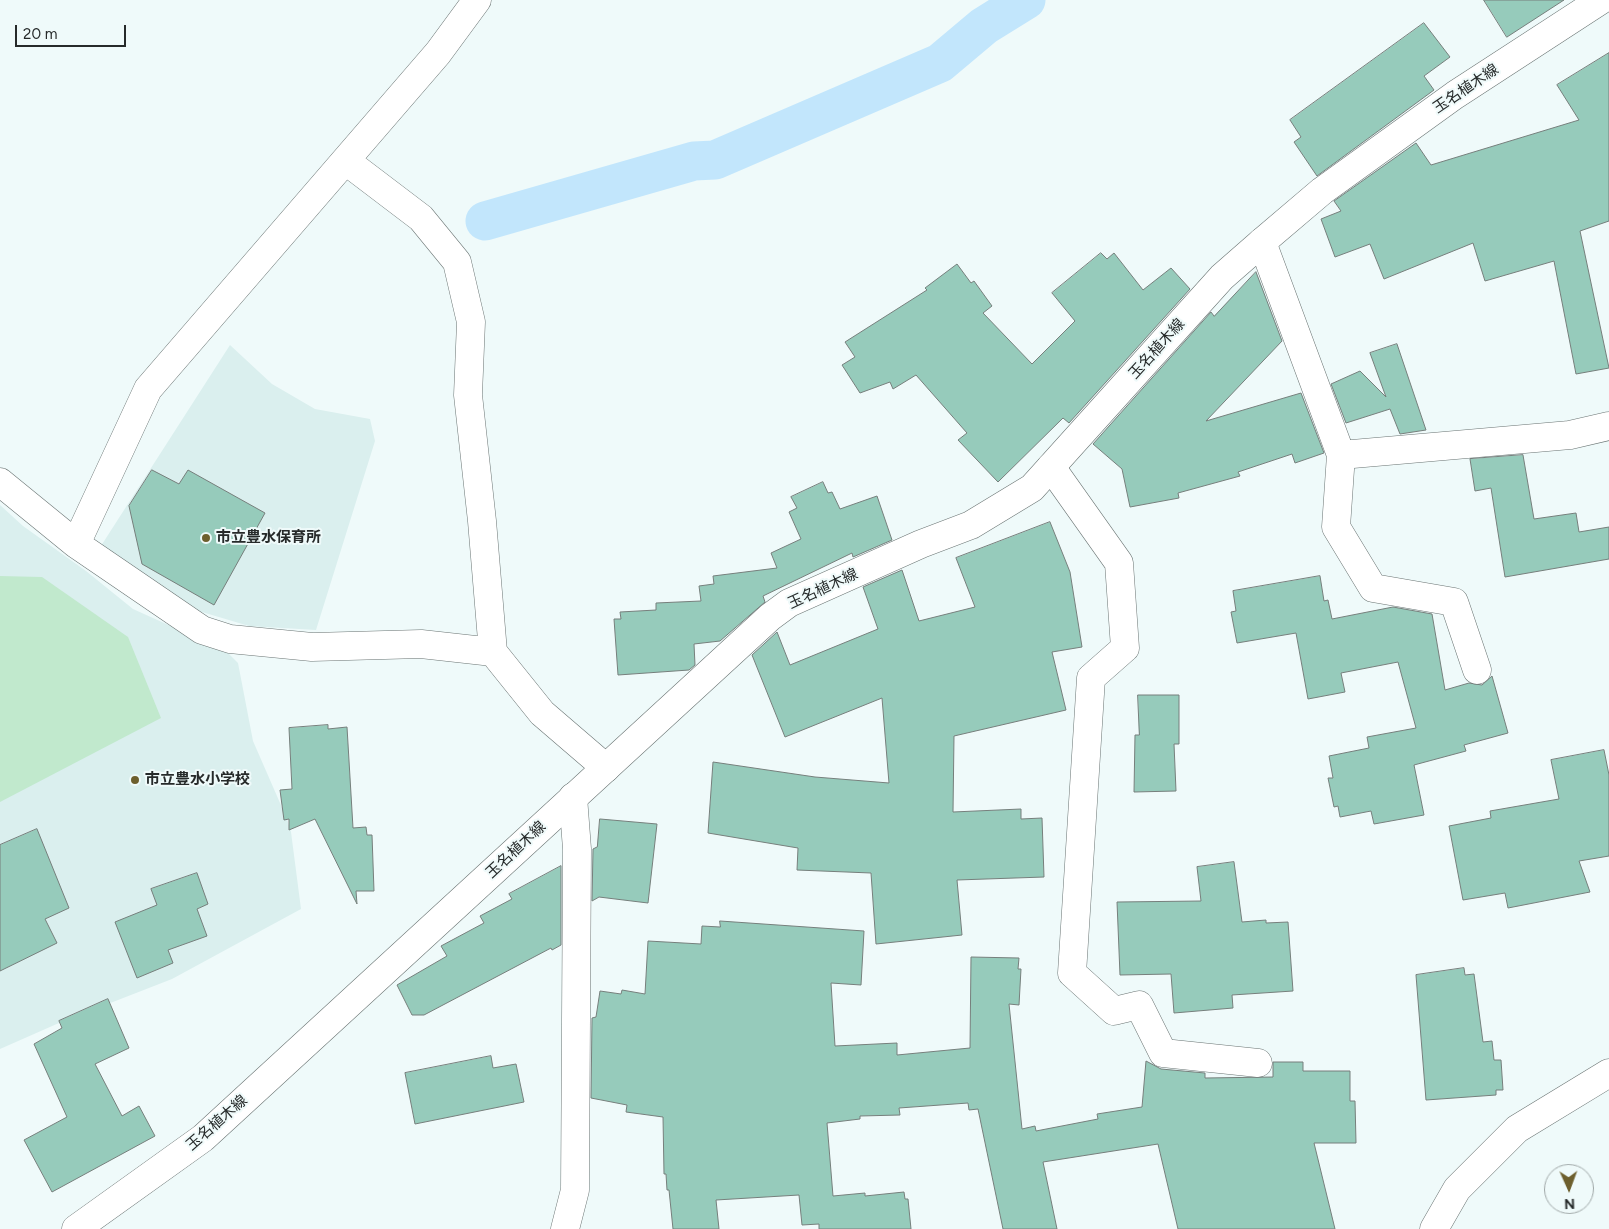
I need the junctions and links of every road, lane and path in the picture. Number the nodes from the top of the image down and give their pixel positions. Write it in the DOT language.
graph roads {
  1 [pos="477,0"];
  2 [pos="1601,0"];
  3 [pos="346,161"];
  4 [pos="1262,242"];
  5 [pos="1609,426"];
  6 [pos="1341,455"];
  7 [pos="1051,467"];
  8 [pos="0,482"];
  9 [pos="76,544"];
  10 [pos="493,652"];
  11 [pos="1477,670"];
  12 [pos="606,768"];
  13 [pos="573,797"];
  14 [pos="1258,1063"];
  15 [pos="1609,1073"];
  16 [pos="76,1229"];
  17 [pos="565,1229"];
  18 [pos="1434,1229"];
  1 -- 3 [label="street"];
  2 -- 4 [label="street, 玉名植木線"];
  3 -- 9 [label="street"];
  3 -- 10 [label="street"];
  4 -- 6 [label="street"];
  4 -- 7 [label="street, 玉名植木線"];
  5 -- 6 [label="street"];
  6 -- 11 [label="street"];
  7 -- 12 [label="street, 玉名植木線"];
  7 -- 14 [label="street"];
  8 -- 9 [label="street"];
  9 -- 10 [label="street"];
  10 -- 12 [label="street"];
  12 -- 13 [label="street, 玉名植木線"];
  13 -- 16 [label="street, 玉名植木線"];
  13 -- 17 [label="street"];
  15 -- 18 [label="street"];
}
